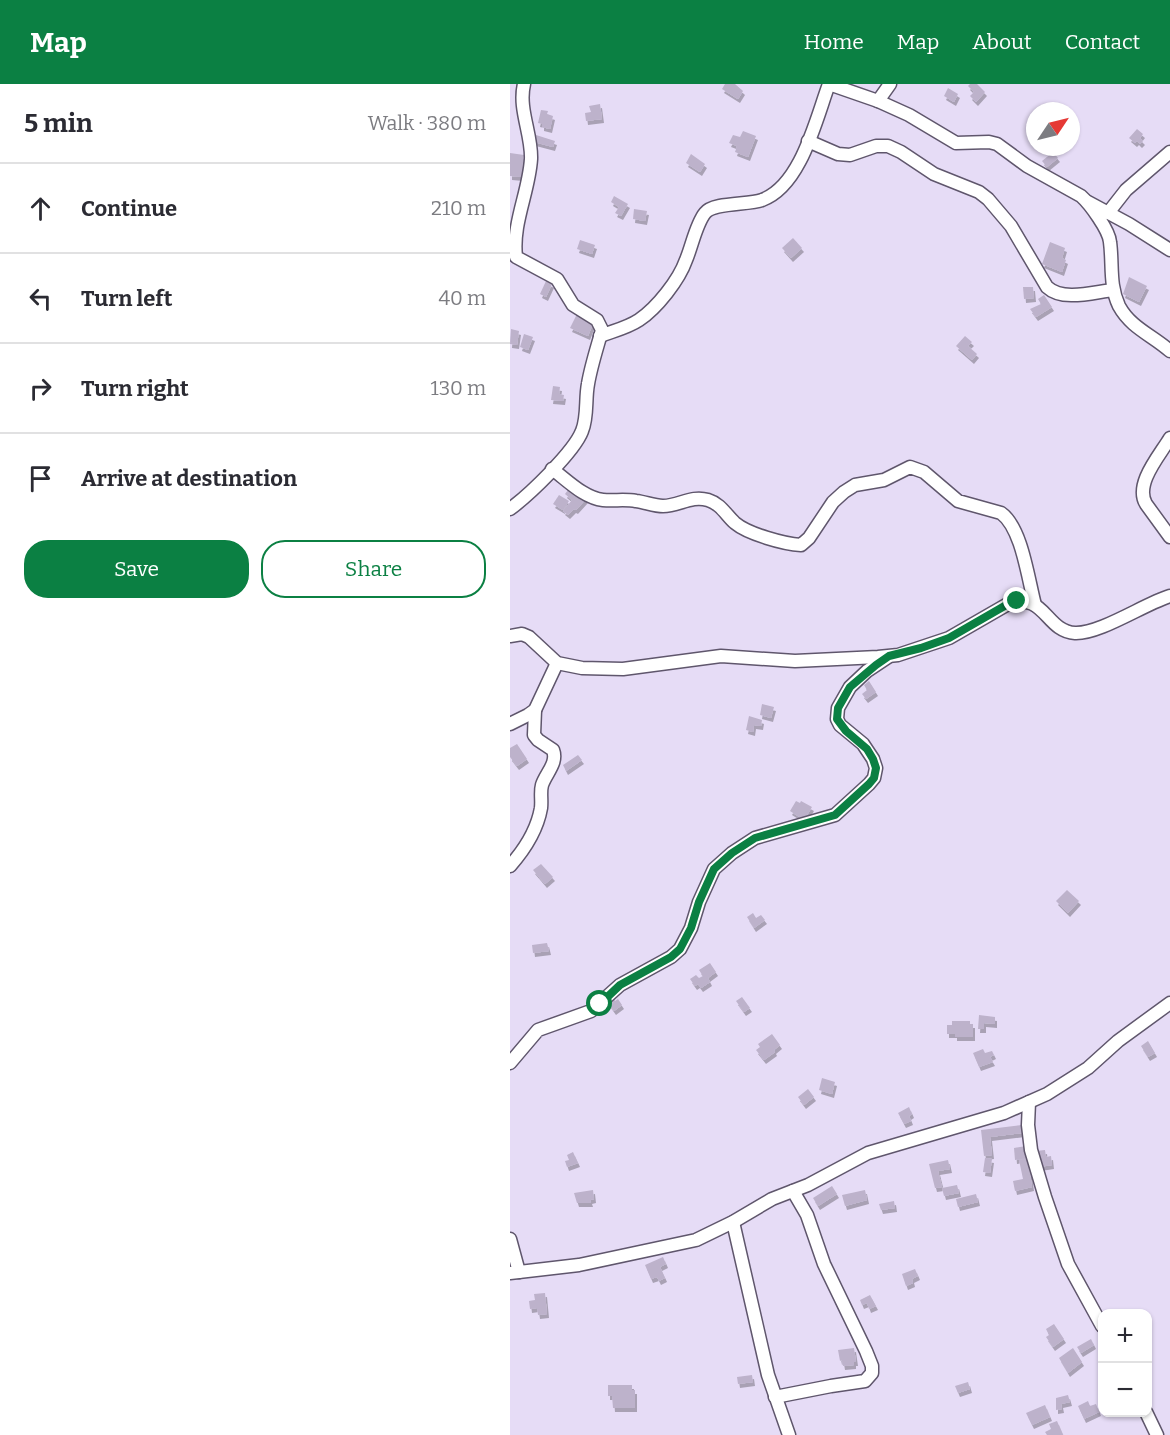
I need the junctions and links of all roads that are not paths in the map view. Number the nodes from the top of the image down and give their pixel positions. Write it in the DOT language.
graph roads {
  1 [pos="524,84"];
  2 [pos="829,84"];
  3 [pos="890,84"];
  4 [pos="879,101"];
  5 [pos="808,141"];
  6 [pos="1170,152"];
  7 [pos="1088,202"];
  8 [pos="1108,213"];
  9 [pos="1170,250"];
  10 [pos="513,258"];
  11 [pos="1113,290"];
  12 [pos="600,336"];
  13 [pos="1170,351"];
  14 [pos="1170,438"];
  15 [pos="552,469"];
  16 [pos="510,509"];
  17 [pos="1170,537"];
  18 [pos="1170,596"];
  19 [pos="1035,605"];
  20 [pos="510,636"];
  21 [pos="889,656"];
  22 [pos="557,663"];
  23 [pos="535,710"];
  24 [pos="510,724"];
  25 [pos="510,866"];
  26 [pos="1170,1003"];
  27 [pos="510,1063"];
  28 [pos="1029,1102"];
  29 [pos="793,1191"];
  30 [pos="733,1222"];
  31 [pos="510,1239"];
  32 [pos="515,1272"];
  33 [pos="1098,1319"];
  34 [pos="775,1397"];
  35 [pos="1148,1417"];
  36 [pos="789,1435"];
  37 [pos="1157,1435"];
  1 -- 10 [label="street"];
  2 -- 4 [label="street"];
  2 -- 5 [label="street"];
  3 -- 4 [label="street"];
  4 -- 7 [label="street"];
  5 -- 11 [label="street"];
  5 -- 12 [label="street"];
  6 -- 8 [label="street"];
  7 -- 8 [label="street"];
  7 -- 11 [label="street"];
  8 -- 9 [label="street"];
  10 -- 12 [label="street"];
  11 -- 13 [label="street"];
  12 -- 15 [label="street"];
  14 -- 17 [label="street"];
  15 -- 16 [label="street"];
  15 -- 19 [label="street"];
  18 -- 19 [label="street"];
  19 -- 21 [label="street"];
  20 -- 22 [label="street"];
  21 -- 22 [label="street"];
  21 -- 27 [label="street"];
  22 -- 23 [label="street"];
  23 -- 24 [label="street"];
  23 -- 25 [label="street"];
  26 -- 28 [label="street"];
  28 -- 29 [label="street"];
  28 -- 33 [label="street"];
  29 -- 30 [label="street"];
  29 -- 34 [label="street"];
  30 -- 32 [label="street"];
  30 -- 34 [label="street"];
  31 -- 32 [label="street"];
  34 -- 36 [label="street"];
  35 -- 37 [label="street"];
}
